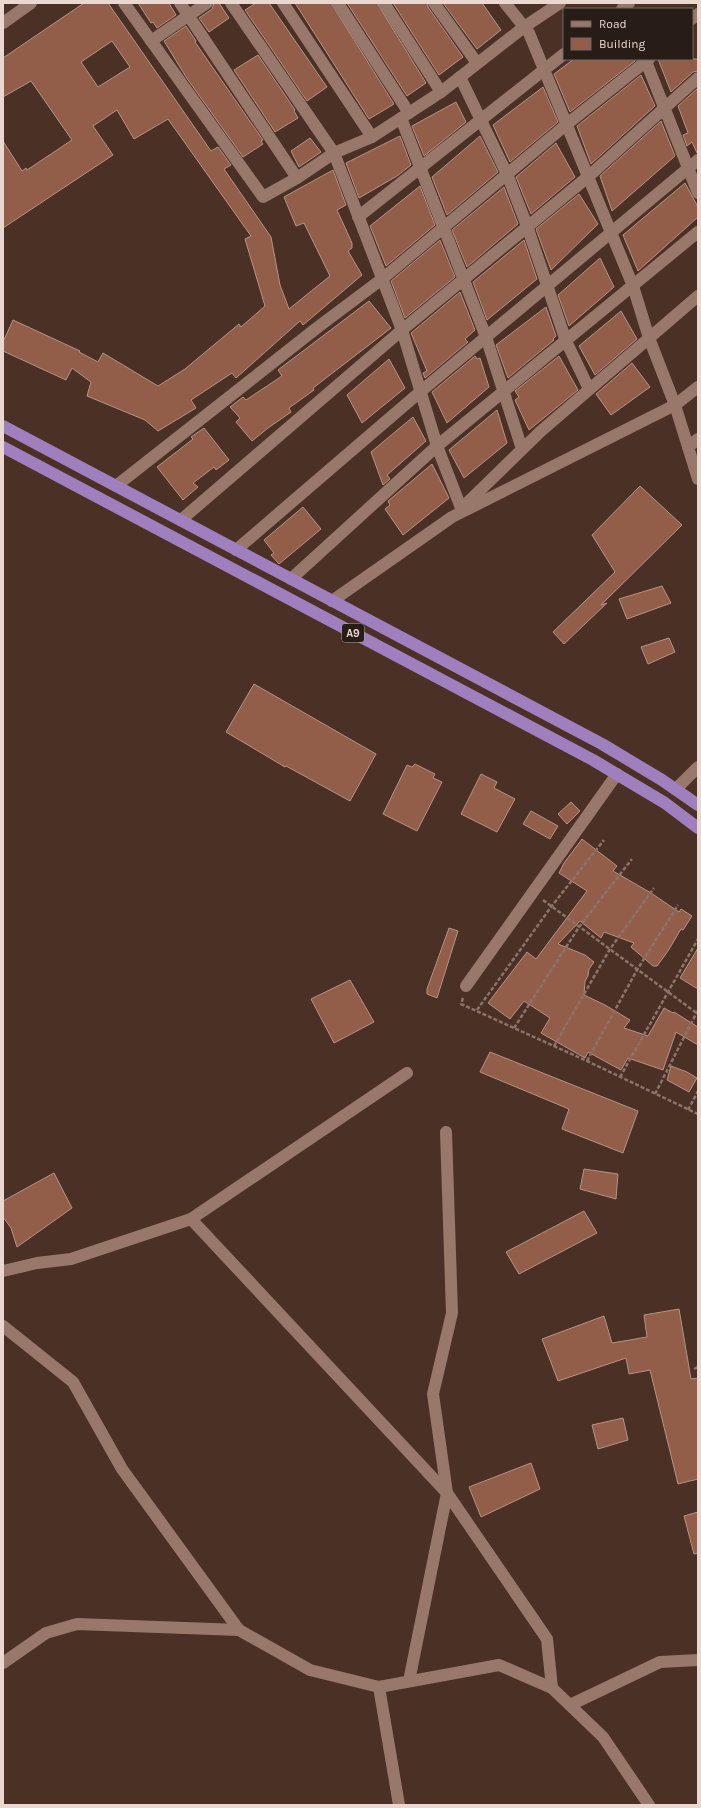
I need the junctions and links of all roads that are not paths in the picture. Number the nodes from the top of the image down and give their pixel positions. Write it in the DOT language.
graph roads {
  1 [pos="31,3"];
  2 [pos="124,3"];
  3 [pos="180,3"];
  4 [pos="207,3"];
  5 [pos="231,3"];
  6 [pos="283,3"];
  7 [pos="338,3"];
  8 [pos="384,3"];
  9 [pos="434,3"];
  10 [pos="505,3"];
  11 [pos="560,3"];
  12 [pos="188,16"];
  13 [pos="3,23"];
  14 [pos="524,27"];
  15 [pos="151,41"];
  16 [pos="563,55"];
  17 [pos="646,60"];
  18 [pos="477,63"];
  19 [pos="544,70"];
  20 [pos="460,77"];
  21 [pos="698,78"];
  22 [pos="441,92"];
  23 [pos="665,108"];
  24 [pos="405,115"];
  25 [pos="480,120"];
  26 [pos="567,124"];
  27 [pos="372,136"];
  28 [pos="334,153"];
  29 [pos="698,160"];
  30 [pos="420,168"];
  31 [pos="689,169"];
  32 [pos="507,174"];
  33 [pos="588,176"];
  34 [pos="297,178"];
  35 [pos="698,193"];
  36 [pos="358,217"];
  37 [pos="527,226"];
  38 [pos="444,227"];
  39 [pos="698,232"];
  40 [pos="612,233"];
  41 [pos="382,279"];
  42 [pos="463,279"];
  43 [pos="548,286"];
  44 [pos="633,286"];
  45 [pos="698,296"];
  46 [pos="402,330"];
  47 [pos="486,338"];
  48 [pos="649,338"];
  49 [pos="566,341"];
  50 [pos="698,387"];
  51 [pos="589,389"];
  52 [pos="420,392"];
  53 [pos="504,392"];
  54 [pos="675,405"];
  55 [pos="3,426"];
  56 [pos="698,439"];
  57 [pos="437,446"];
  58 [pos="3,447"];
  59 [pos="688,447"];
  60 [pos="522,449"];
  61 [pos="698,479"];
  62 [pos="116,486"];
  63 [pos="461,508"];
  64 [pos="452,517"];
  65 [pos="180,520"];
  66 [pos="236,550"];
  67 [pos="291,579"];
  68 [pos="332,601"];
  69 [pos="698,767"];
  70 [pos="617,774"];
  71 [pos="676,789"];
  72 [pos="698,805"];
  73 [pos="698,828"];
  74 [pos="466,986"];
  75 [pos="407,1072"];
  76 [pos="446,1132"];
  77 [pos="191,1219"];
  78 [pos="3,1271"];
  79 [pos="3,1326"];
  80 [pos="446,1493"];
  81 [pos="239,1630"];
  82 [pos="698,1660"];
  83 [pos="3,1663"];
  84 [pos="409,1681"];
  85 [pos="379,1687"];
  86 [pos="552,1688"];
  87 [pos="570,1705"];
  88 [pos="400,1805"];
  89 [pos="649,1805"];
  1 -- 13 [label="street"];
  2 -- 15 [label="street"];
  3 -- 12 [label="street"];
  4 -- 12 [label="street"];
  5 -- 28 [label="street"];
  6 -- 27 [label="street"];
  7 -- 24 [label="street"];
  8 -- 22 [label="street"];
  9 -- 18 [label="street"];
  10 -- 14 [label="street"];
  11 -- 14 [label="street"];
  12 -- 15 [label="street"];
  12 -- 34 [label="street"];
  14 -- 18 [label="street"];
  14 -- 19 [label="street"];
  15 -- 34 [label="street"];
  16 -- 19 [label="street"];
  17 -- 23 [label="street"];
  17 -- 26 [label="street"];
  18 -- 20 [label="street"];
  19 -- 25 [label="street"];
  19 -- 26 [label="street"];
  20 -- 22 [label="street"];
  20 -- 25 [label="street"];
  21 -- 23 [label="street"];
  22 -- 24 [label="street"];
  23 -- 31 [label="street"];
  23 -- 33 [label="street"];
  24 -- 27 [label="street"];
  24 -- 30 [label="street"];
  25 -- 30 [label="street"];
  25 -- 32 [label="street"];
  26 -- 32 [label="street"];
  26 -- 33 [label="street"];
  27 -- 28 [label="street"];
  28 -- 34 [label="street"];
  28 -- 36 [label="street"];
  29 -- 31 [label="street"];
  30 -- 36 [label="street"];
  30 -- 38 [label="street"];
  31 -- 35 [label="street"];
  31 -- 40 [label="street"];
  32 -- 37 [label="street"];
  32 -- 38 [label="street"];
  33 -- 37 [label="street"];
  33 -- 40 [label="street"];
  36 -- 41 [label="street"];
  37 -- 42 [label="street"];
  37 -- 43 [label="street"];
  38 -- 41 [label="street"];
  38 -- 42 [label="street"];
  39 -- 44 [label="street"];
  40 -- 43 [label="street"];
  40 -- 44 [label="street"];
  41 -- 46 [label="street"];
  41 -- 62 [label="street"];
  42 -- 46 [label="street"];
  42 -- 47 [label="street"];
  43 -- 47 [label="street"];
  43 -- 49 [label="street"];
  44 -- 48 [label="street"];
  44 -- 49 [label="street"];
  45 -- 48 [label="street"];
  46 -- 52 [label="street"];
  46 -- 65 [label="street"];
  47 -- 52 [label="street"];
  47 -- 53 [label="street"];
  48 -- 51 [label="street"];
  48 -- 54 [label="street"];
  49 -- 51 [label="street"];
  49 -- 53 [label="street"];
  50 -- 54 [label="street"];
  51 -- 60 [label="street"];
  52 -- 57 [label="street"];
  52 -- 66 [label="street"];
  53 -- 57 [label="street"];
  53 -- 60 [label="street"];
  54 -- 59 [label="street"];
  54 -- 64 [label="street"];
  55 -- 62 [label="highway, A9"];
  56 -- 59 [label="street"];
  57 -- 63 [label="street"];
  57 -- 67 [label="street"];
  58 -- 70 [label="highway, A9"];
  59 -- 61 [label="street"];
  60 -- 63 [label="street"];
  62 -- 65 [label="highway, A9"];
  63 -- 64 [label="street"];
  64 -- 68 [label="street"];
  65 -- 66 [label="highway, A9"];
  66 -- 67 [label="highway, A9"];
  67 -- 68 [label="highway, A9"];
  68 -- 71 [label="highway, A9"];
  69 -- 71 [label="street"];
  70 -- 73 [label="highway, A9"];
  70 -- 74 [label="street"];
  71 -- 72 [label="highway, A9"];
  75 -- 77 [label="street"];
  76 -- 80 [label="street"];
  77 -- 78 [label="street"];
  77 -- 80 [label="street"];
  79 -- 81 [label="street"];
  80 -- 84 [label="street"];
  80 -- 86 [label="street"];
  81 -- 83 [label="street"];
  81 -- 85 [label="street"];
  82 -- 87 [label="street"];
  84 -- 85 [label="street"];
  84 -- 86 [label="street"];
  85 -- 88 [label="street"];
  86 -- 87 [label="street"];
  87 -- 89 [label="street"];
}
